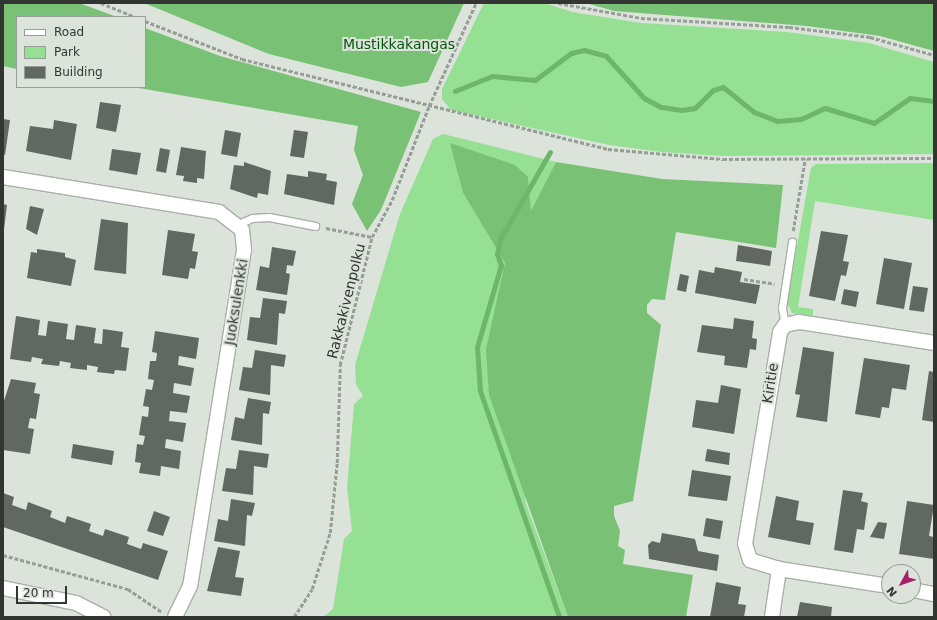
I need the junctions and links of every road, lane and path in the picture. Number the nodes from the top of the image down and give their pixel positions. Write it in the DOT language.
graph roads {
  1 [pos="100,3"];
  2 [pos="476,3"];
  3 [pos="558,3"];
  4 [pos="132,16"];
  5 [pos="146,21"];
  6 [pos="934,55"];
  7 [pos="429,106"];
  8 [pos="934,158"];
  9 [pos="805,159"];
  10 [pos="3,177"];
  11 [pos="238,224"];
  12 [pos="315,226"];
  13 [pos="372,237"];
  14 [pos="792,242"];
  15 [pos="744,279"];
  16 [pos="785,285"];
  17 [pos="785,326"];
  18 [pos="934,343"];
  19 [pos="3,555"];
  20 [pos="780,569"];
  21 [pos="881,585"];
  22 [pos="3,588"];
  23 [pos="921,592"];
  24 [pos="934,594"];
  25 [pos="104,617"];
  26 [pos="169,617"];
  27 [pos="175,617"];
  28 [pos="294,617"];
  29 [pos="772,617"];
  1 -- 4 [label="path"];
  2 -- 7 [label="path, Rakkakivenpolku"];
  3 -- 6 [label="path"];
  5 -- 7 [label="path"];
  7 -- 9 [label="path"];
  7 -- 13 [label="path, Rakkakivenpolku"];
  8 -- 9 [label="path"];
  9 -- 14 [label="path"];
  10 -- 11 [label="street"];
  11 -- 12 [label="lane"];
  11 -- 27 [label="street, Juoksulenkki"];
  12 -- 13 [label="path"];
  13 -- 28 [label="path, Rakkakivenpolku"];
  14 -- 16 [label="lane"];
  15 -- 16 [label="path"];
  16 -- 17 [label="lane"];
  17 -- 18 [label="street"];
  17 -- 20 [label="street, Kiritie"];
  19 -- 26 [label="path"];
  20 -- 21 [label="street"];
  20 -- 29 [label="street"];
  22 -- 25 [label="street"];
  23 -- 24 [label="street"];
}
